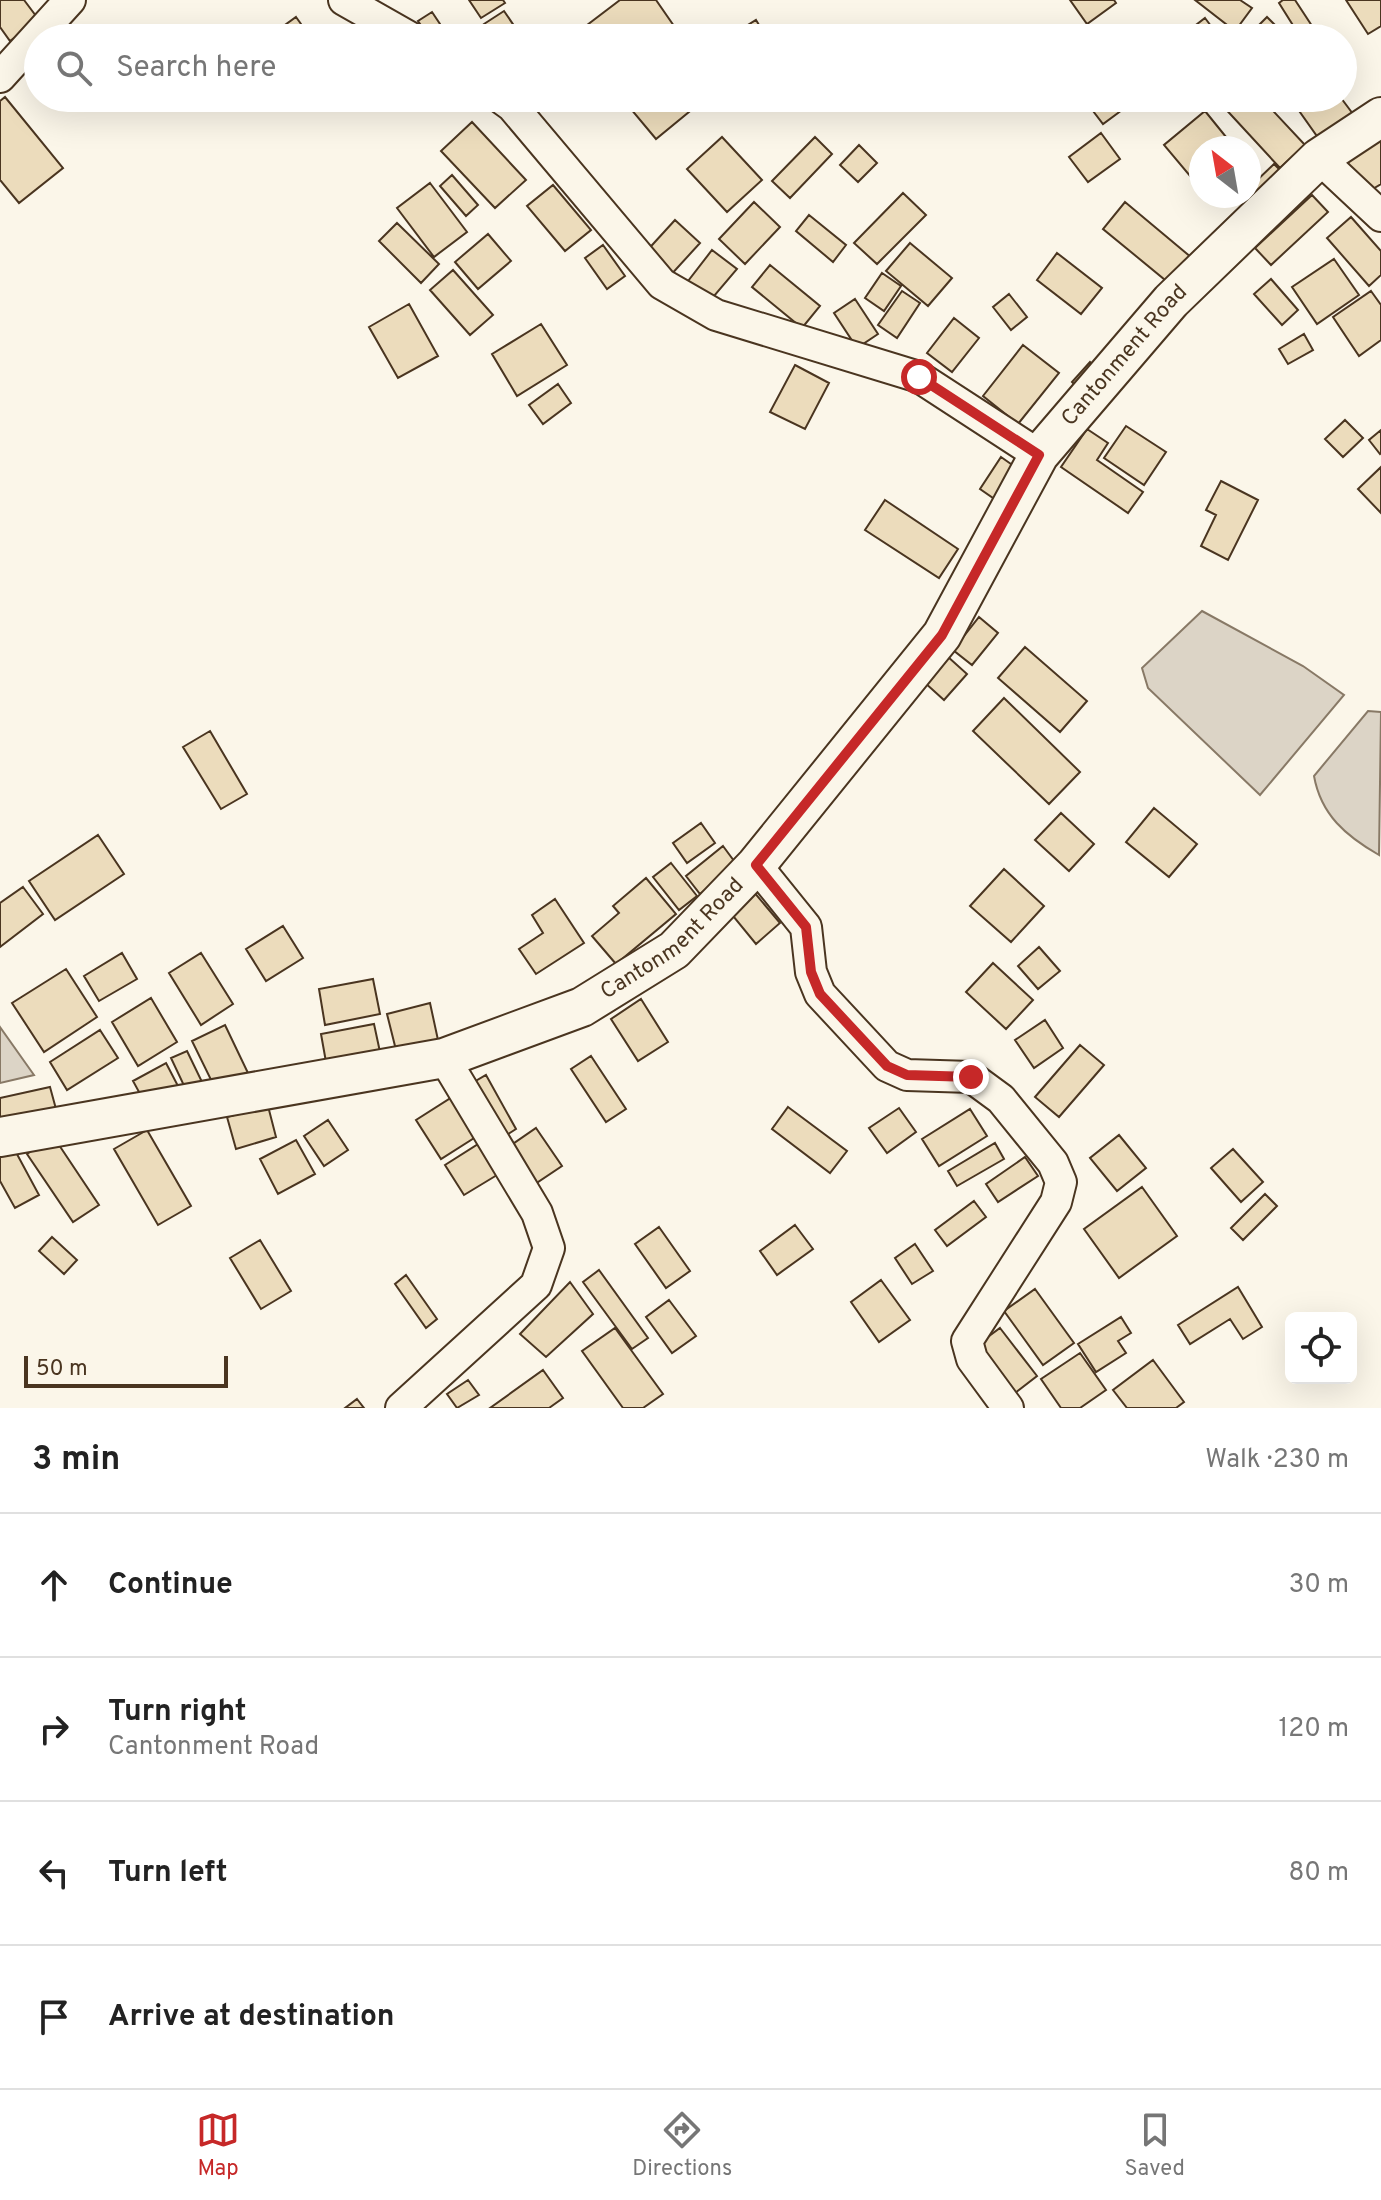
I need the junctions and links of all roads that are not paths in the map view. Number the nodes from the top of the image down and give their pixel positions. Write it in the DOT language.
graph roads {
  1 [pos="70,0"];
  2 [pos="344,0"];
  3 [pos="48,24"];
  4 [pos="386,24"];
  5 [pos="24,51"];
  6 [pos="0,77"];
  7 [pos="517,112"];
  8 [pos="1381,117"];
  9 [pos="1319,158"];
  10 [pos="1381,216"];
  11 [pos="1039,455"];
  12 [pos="756,865"];
  13 [pos="444,1058"];
  14 [pos="0,1137"];
  15 [pos="401,1408"];
  16 [pos="1008,1408"];
  1 -- 3 [label="street"];
  2 -- 4 [label="street"];
  5 -- 6 [label="street"];
  7 -- 11 [label="street"];
  8 -- 9 [label="main road, Cantonment Road"];
  9 -- 10 [label="street"];
  9 -- 11 [label="main road, Cantonment Road"];
  11 -- 12 [label="main road, Cantonment Road"];
  12 -- 13 [label="main road, Cantonment Road"];
  12 -- 16 [label="street"];
  13 -- 14 [label="main road, Cantonment Road"];
  13 -- 15 [label="street"];
}
